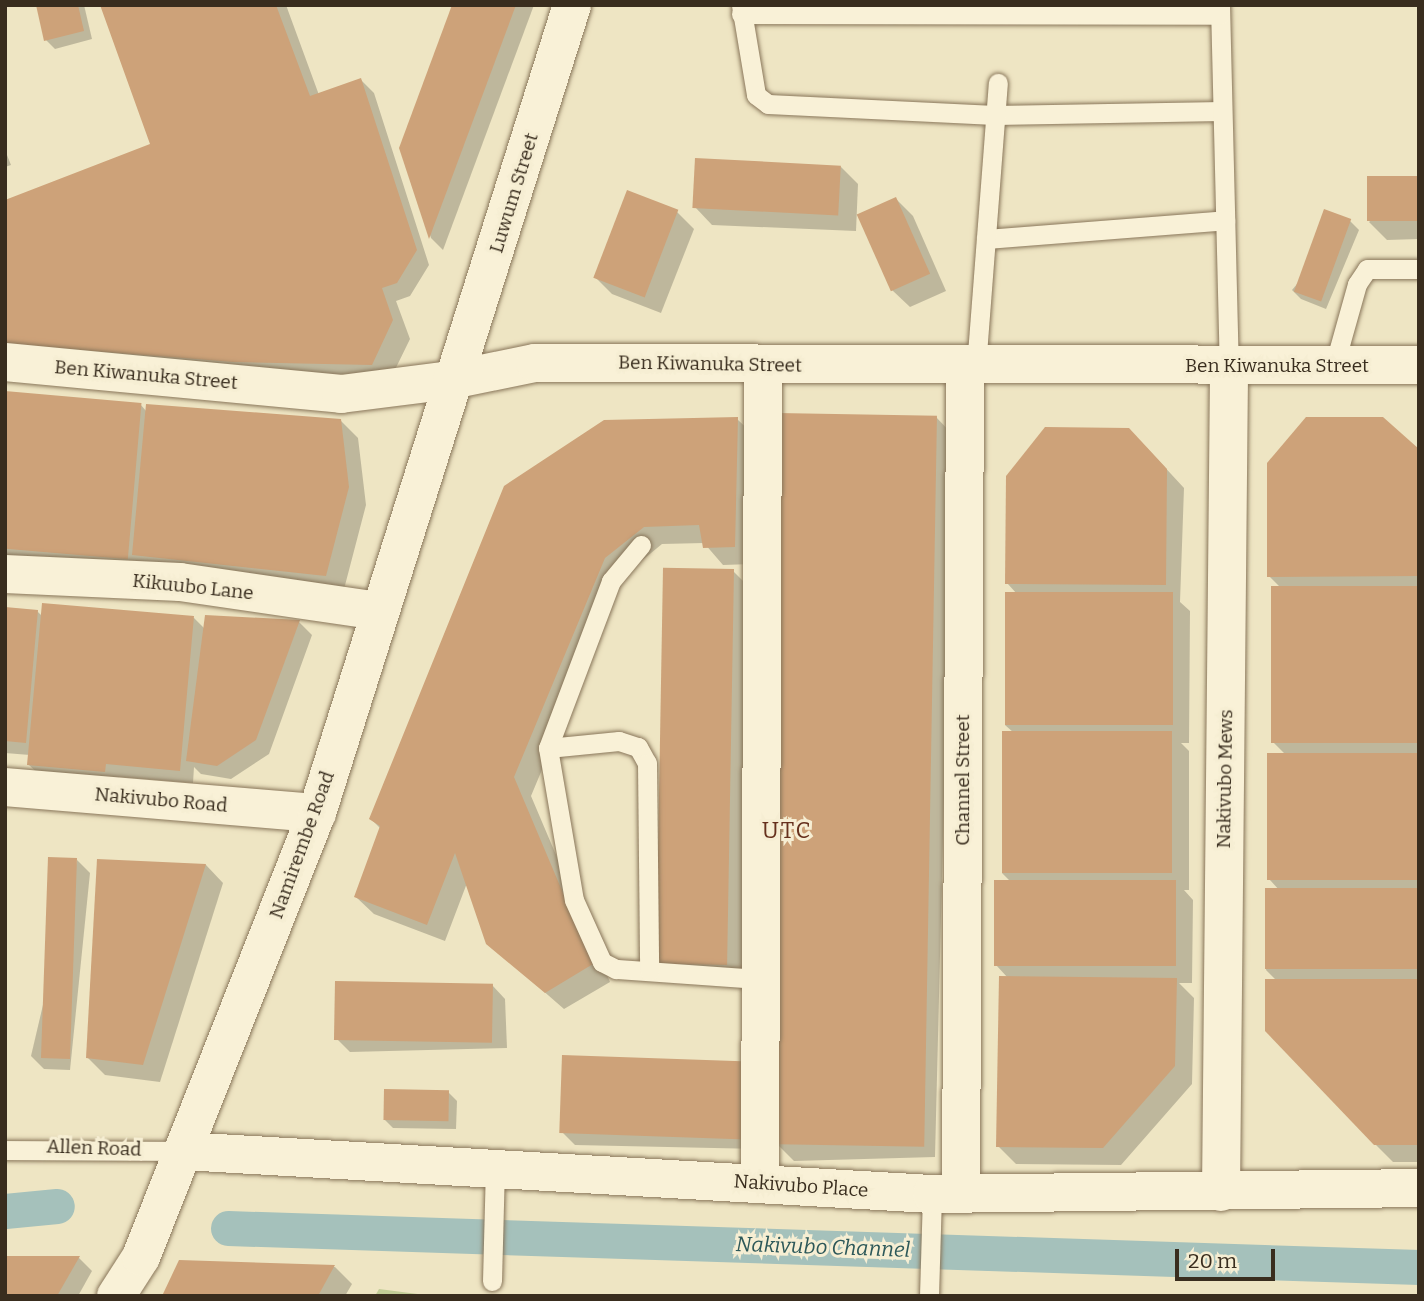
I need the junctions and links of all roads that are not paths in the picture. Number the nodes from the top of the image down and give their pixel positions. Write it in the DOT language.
graph roads {
  1 [pos="572,5"];
  2 [pos="741,10"];
  3 [pos="1220,10"];
  4 [pos="998,83"];
  5 [pos="1222,111"];
  6 [pos="995,115"];
  7 [pos="1225,220"];
  8 [pos="986,239"];
  9 [pos="1419,269"];
  10 [pos="5,362"];
  11 [pos="763,365"];
  12 [pos="1419,365"];
  13 [pos="1334,366"];
  14 [pos="970,367"];
  15 [pos="1229,367"];
  16 [pos="452,380"];
  17 [pos="641,545"];
  18 [pos="5,574"];
  19 [pos="379,611"];
  20 [pos="548,748"];
  21 [pos="5,787"];
  22 [pos="317,813"];
  23 [pos="649,971"];
  24 [pos="761,979"];
  25 [pos="5,1150"];
  26 [pos="183,1151"];
  27 [pos="495,1168"];
  28 [pos="760,1183"];
  29 [pos="1419,1188"];
  30 [pos="1221,1192"];
  31 [pos="946,1194"];
  32 [pos="492,1282"];
  33 [pos="929,1294"];
  34 [pos="116,1296"];
  1 -- 16 [label="main road, Luwum Street"];
  2 -- 3 [label="lane"];
  2 -- 6 [label="lane"];
  3 -- 5 [label="lane"];
  4 -- 6 [label="lane"];
  5 -- 6 [label="lane"];
  5 -- 7 [label="lane"];
  6 -- 8 [label="lane"];
  7 -- 8 [label="lane"];
  7 -- 15 [label="lane"];
  8 -- 14 [label="lane"];
  9 -- 13 [label="lane"];
  10 -- 16 [label="main road, Ben Kiwanuka Street"];
  11 -- 14 [label="main road, Ben Kiwanuka Street"];
  11 -- 16 [label="main road, Ben Kiwanuka Street"];
  11 -- 24 [label="main road"];
  12 -- 13 [label="main road, Ben Kiwanuka Street"];
  13 -- 15 [label="main road, Ben Kiwanuka Street"];
  14 -- 15 [label="main road, Ben Kiwanuka Street"];
  14 -- 31 [label="main road, Channel Street"];
  15 -- 30 [label="main road, Nakivubo Mews"];
  16 -- 19 [label="main road, Namirembe Road"];
  17 -- 20 [label="lane"];
  18 -- 19 [label="main road, Kikuubo Lane"];
  19 -- 22 [label="main road, Namirembe Road"];
  20 -- 23 [label="lane"];
  20 -- 23 [label="lane"];
  21 -- 22 [label="main road, Nakivubo Road"];
  22 -- 26 [label="main road, Namirembe Road"];
  23 -- 24 [label="lane"];
  24 -- 28 [label="main road"];
  25 -- 26 [label="lane, Allen Road"];
  26 -- 27 [label="main road, Nakivubo Place"];
  26 -- 34 [label="main road, Namirembe Road"];
  27 -- 28 [label="main road, Nakivubo Place"];
  27 -- 32 [label="lane"];
  28 -- 31 [label="main road, Nakivubo Place"];
  29 -- 30 [label="main road, Nakivubo Place"];
  30 -- 31 [label="main road, Nakivubo Place"];
  31 -- 33 [label="lane"];
}
